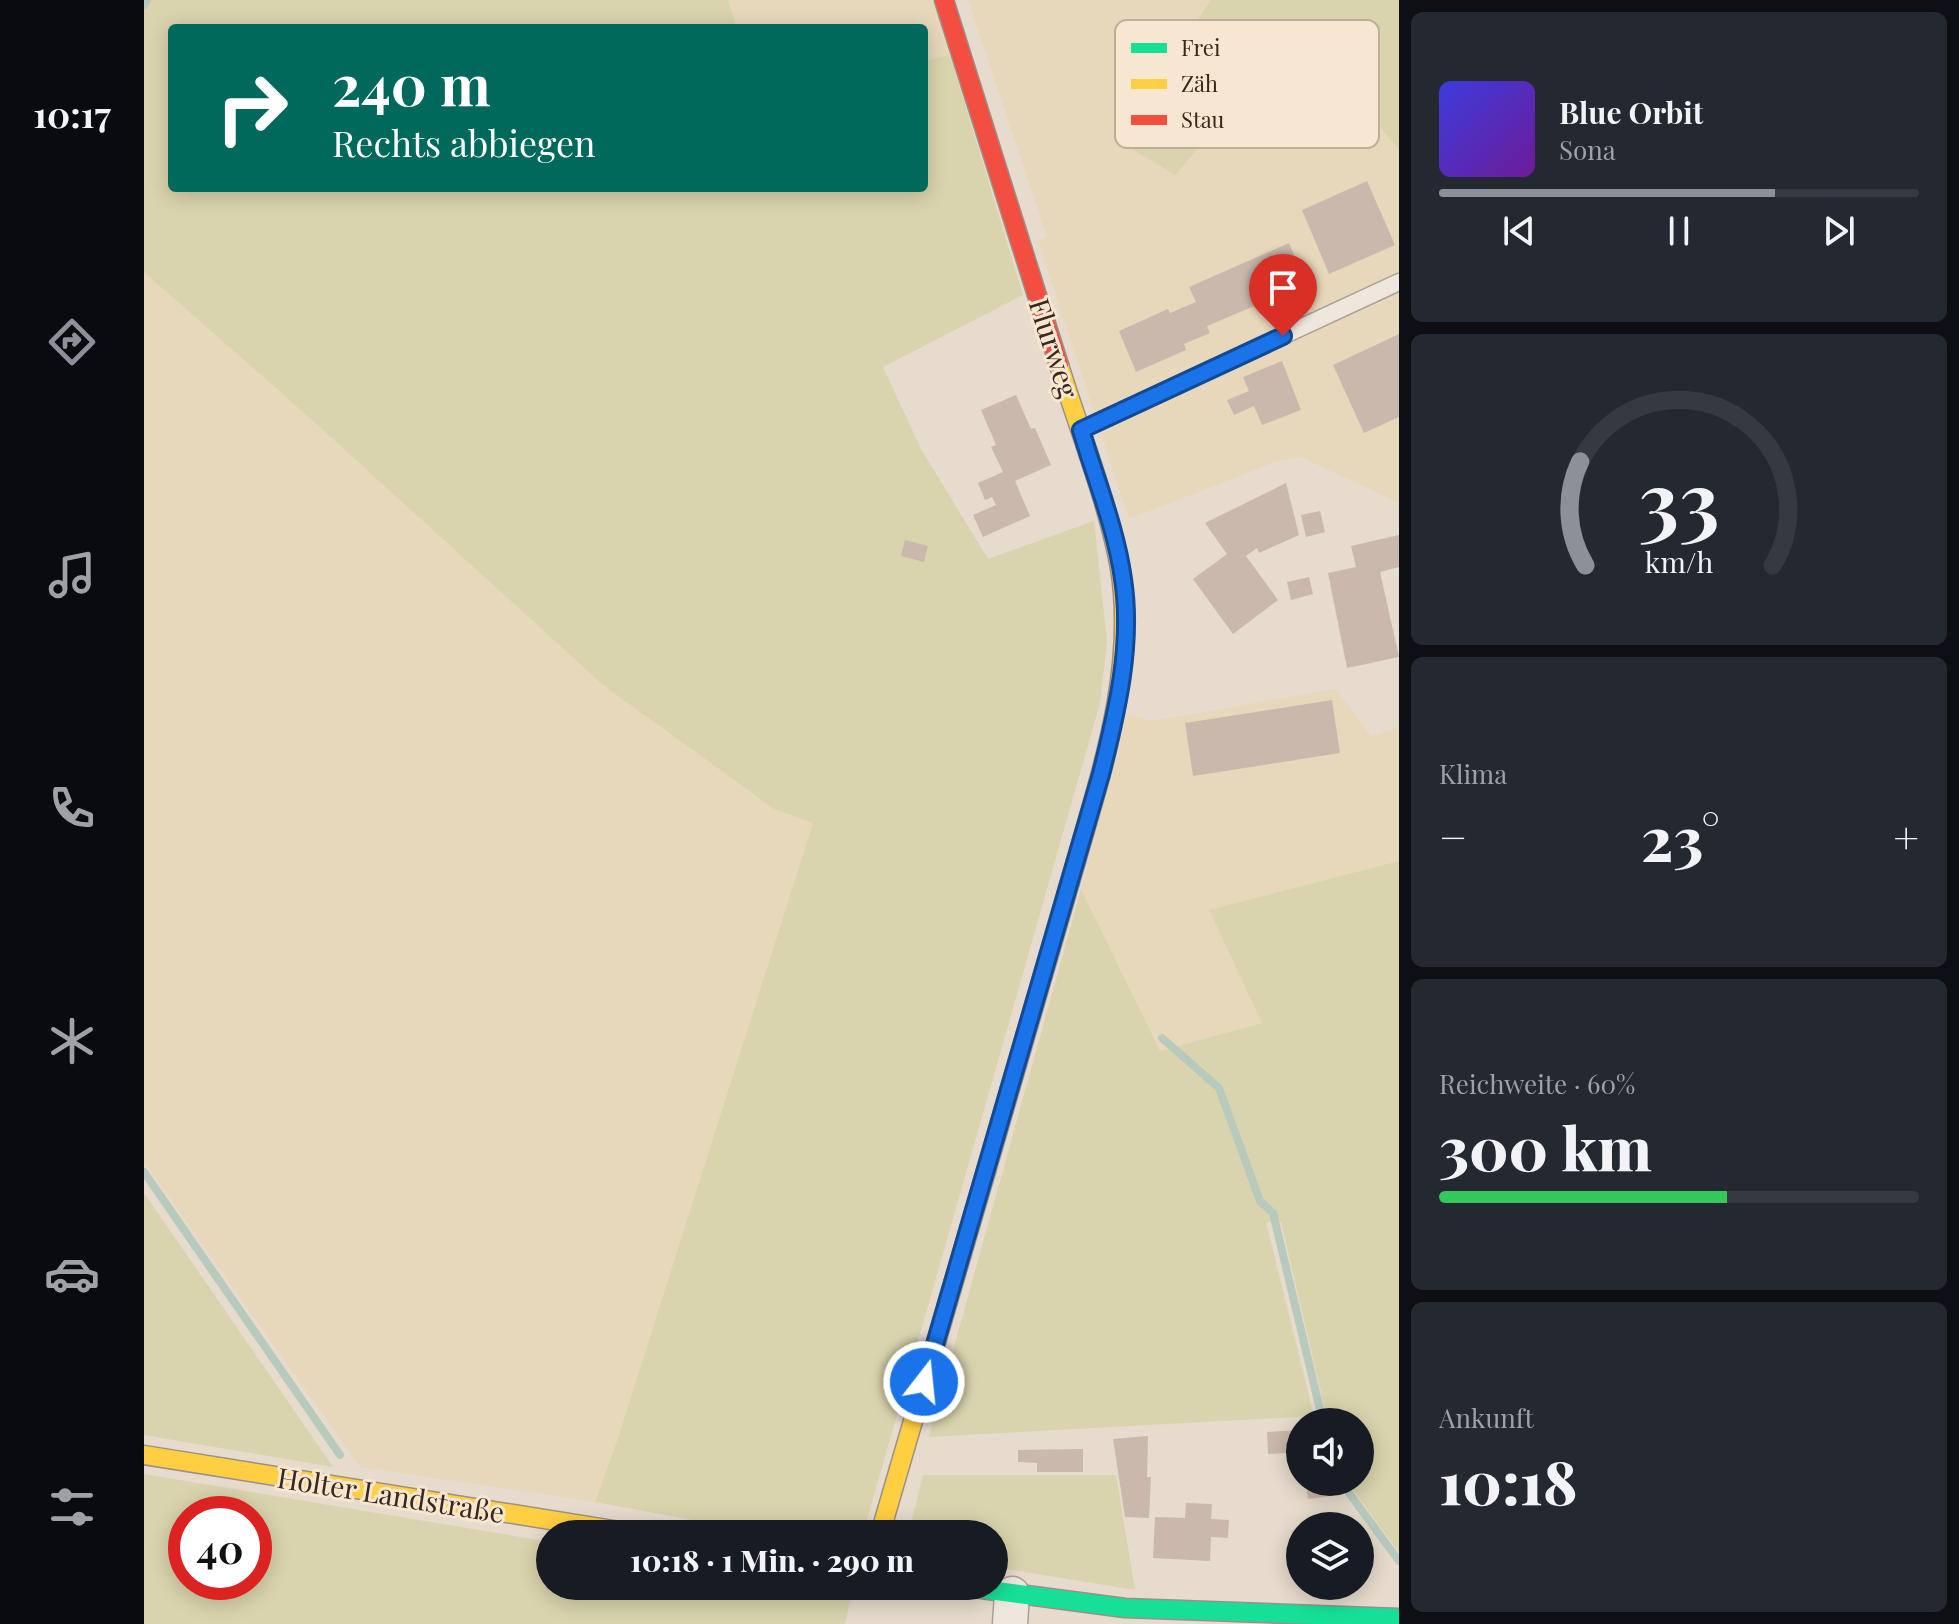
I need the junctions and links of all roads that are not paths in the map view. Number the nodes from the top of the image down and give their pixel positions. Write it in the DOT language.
graph roads {
  1 [pos="944,0"];
  2 [pos="1399,282"];
  3 [pos="1081,430"];
  4 [pos="144,1455"];
  5 [pos="550,1520"];
  6 [pos="884,1520"];
  7 [pos="991,1600"];
  8 [pos="1011,1609"];
  9 [pos="1399,1618"];
  10 [pos="1375,1621"];
  1 -- 3 [label="street, Flurweg"];
  2 -- 3 [label="lane"];
  3 -- 6 [label="street, Flurweg"];
  4 -- 5 [label="street, Holter Landstraße"];
  7 -- 8 [label="street"];
  8 -- 10 [label="street"];
  9 -- 10 [label="street"];
}
